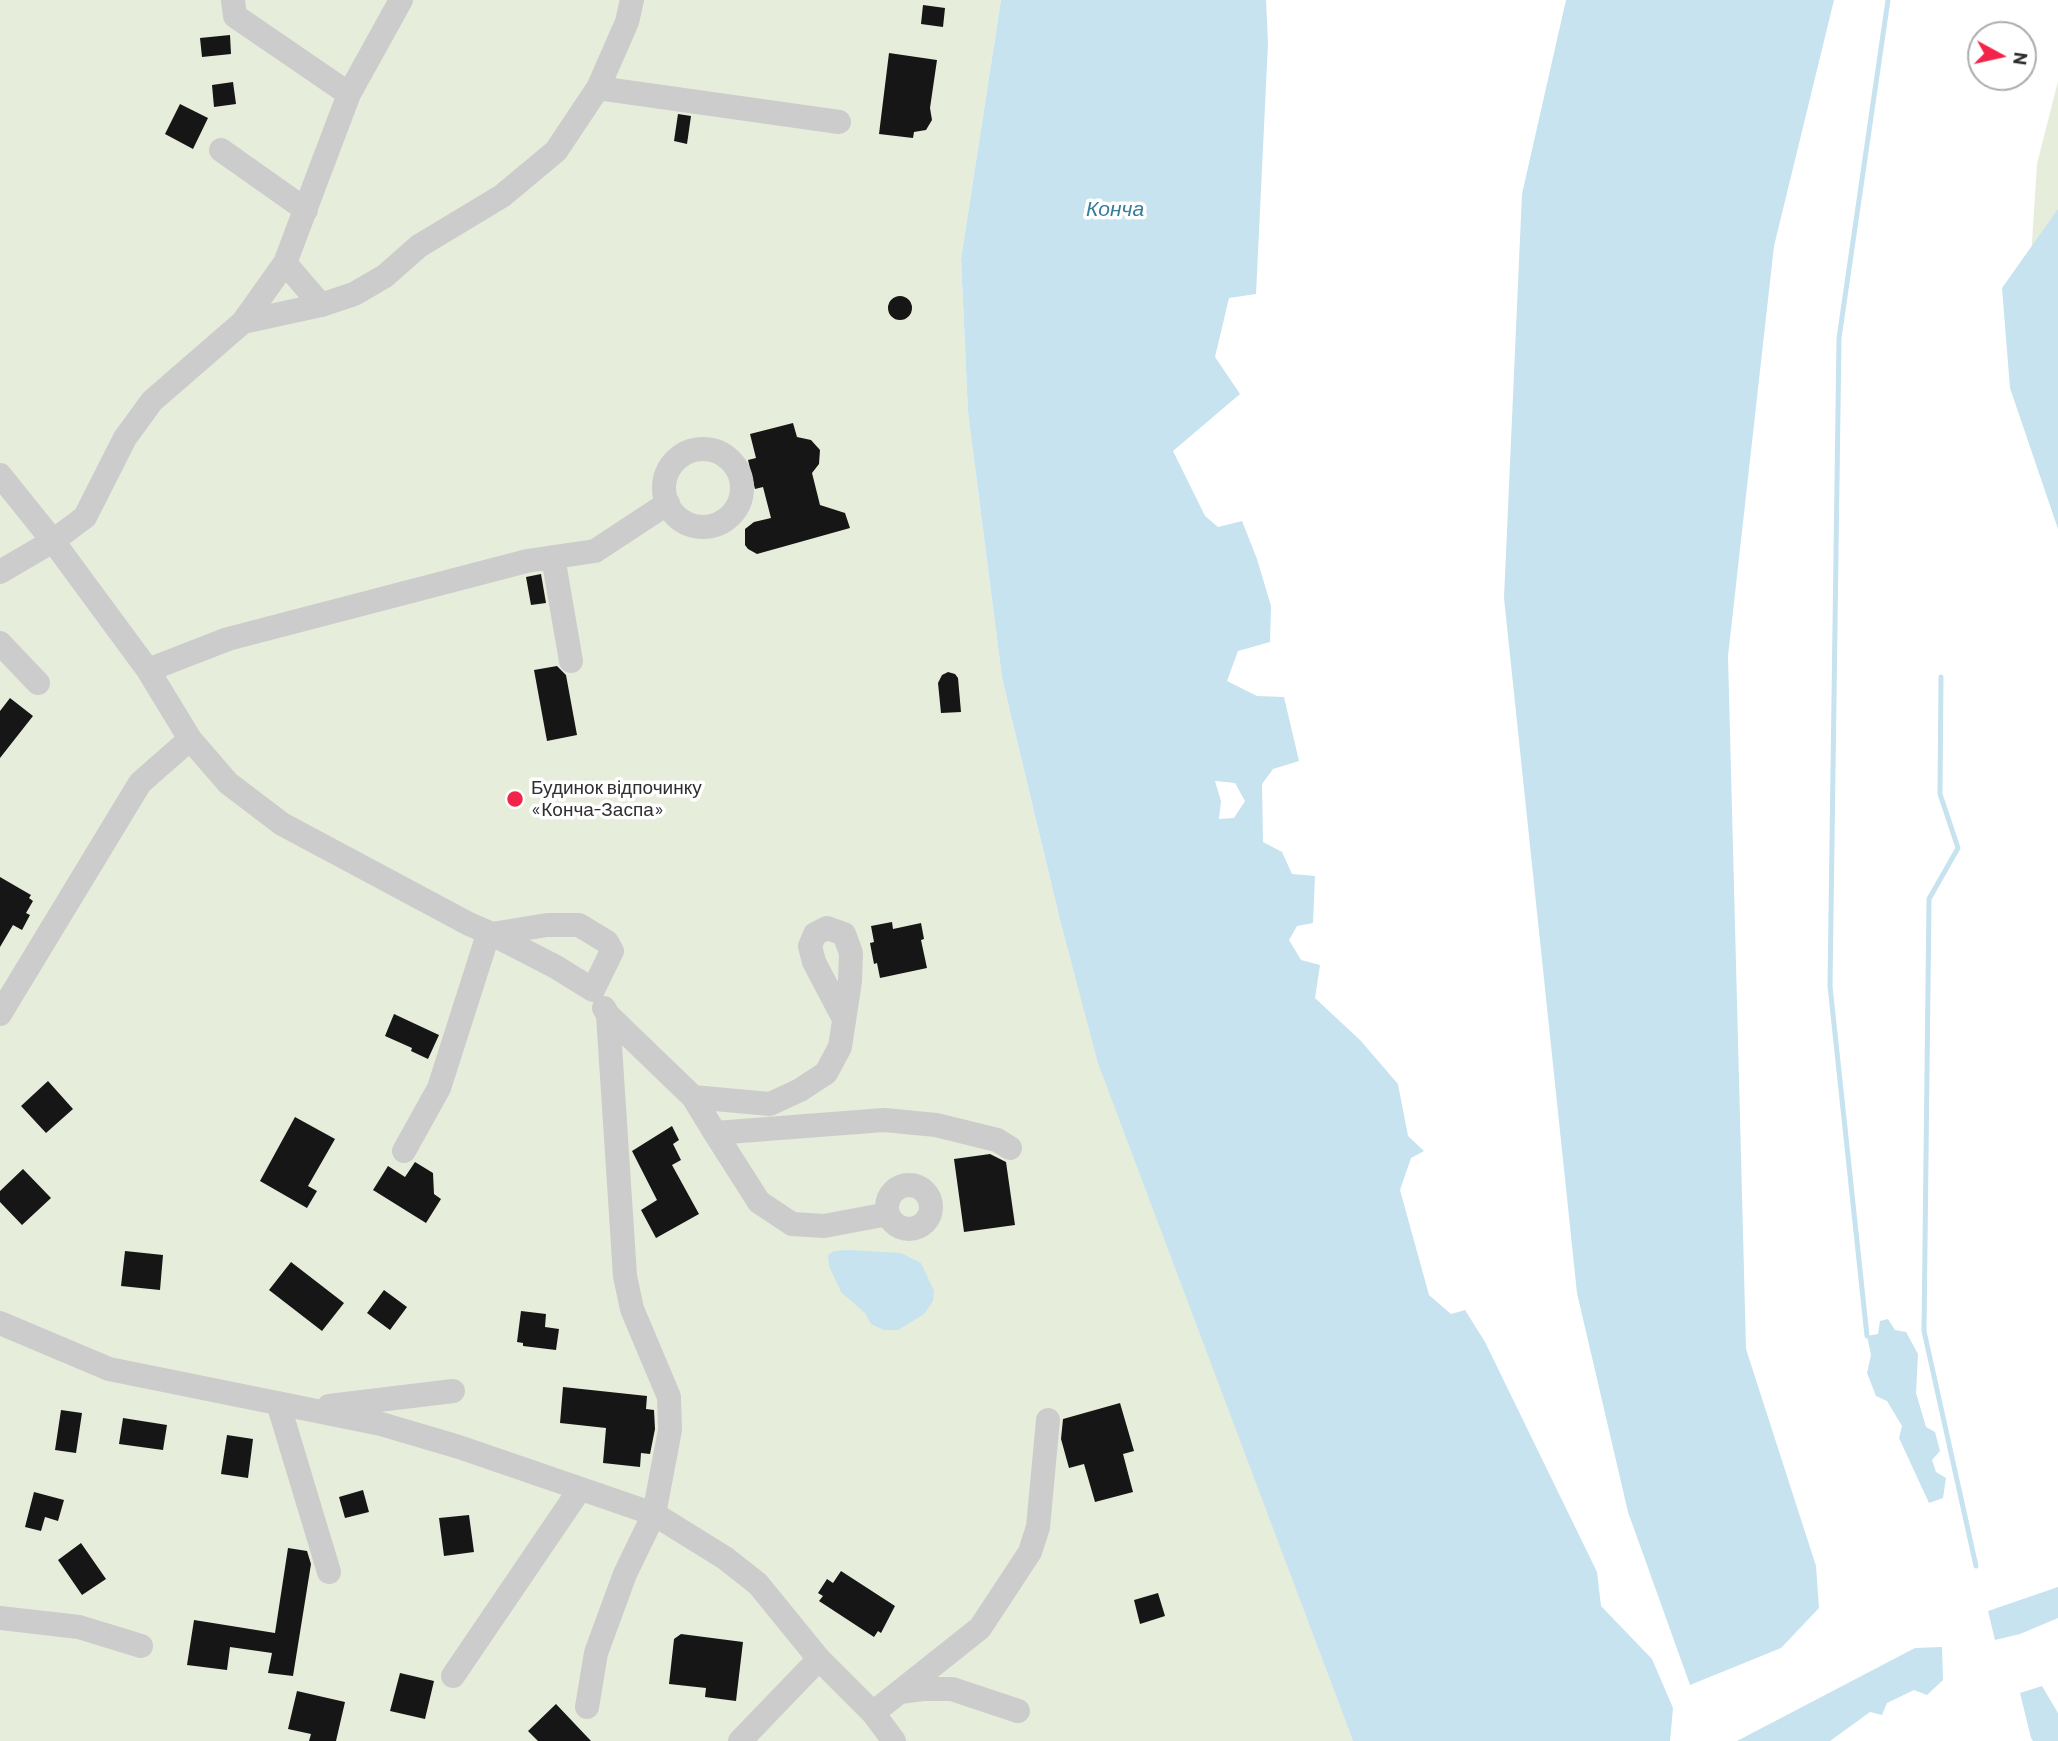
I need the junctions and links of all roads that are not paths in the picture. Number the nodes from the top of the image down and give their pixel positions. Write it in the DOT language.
graph roads {
  1 [pos="233,0"];
  2 [pos="401,0"];
  3 [pos="632,0"];
  4 [pos="598,88"];
  5 [pos="349,94"];
  6 [pos="839,122"];
  7 [pos="222,150"];
  8 [pos="306,210"];
  9 [pos="285,263"];
  10 [pos="321,304"];
  11 [pos="243,322"];
  12 [pos="0,475"];
  13 [pos="668,503"];
  14 [pos="53,541"];
  15 [pos="553,557"];
  16 [pos="0,572"];
  17 [pos="0,643"];
  18 [pos="571,661"];
  19 [pos="148,670"];
  20 [pos="38,683"];
  21 [pos="190,739"];
  22 [pos="492,934"];
  23 [pos="593,990"];
  24 [pos="0,1014"];
  25 [pos="608,1015"];
  26 [pos="844,1019"];
  27 [pos="693,1097"];
  28 [pos="715,1133"];
  29 [pos="1010,1148"];
  30 [pos="404,1150"];
  31 [pos="888,1214"];
  32 [pos="0,1322"];
  33 [pos="453,1391"];
  34 [pos="278,1403"];
  35 [pos="311,1408"];
  36 [pos="1048,1420"];
  37 [pos="580,1489"];
  38 [pos="654,1514"];
  39 [pos="329,1572"];
  40 [pos="0,1618"];
  41 [pos="141,1646"];
  42 [pos="819,1659"];
  43 [pos="453,1676"];
  44 [pos="899,1692"];
  45 [pos="586,1707"];
  46 [pos="1018,1712"];
  47 [pos="873,1713"];
  48 [pos="740,1741"];
  49 [pos="894,1741"];
  1 -- 5 [label="street"];
  2 -- 5 [label="street"];
  3 -- 4 [label="street"];
  4 -- 6 [label="street"];
  4 -- 10 [label="street"];
  5 -- 8 [label="street"];
  7 -- 8 [label="street"];
  8 -- 9 [label="street"];
  9 -- 10 [label="street"];
  9 -- 11 [label="street"];
  10 -- 11 [label="street"];
  11 -- 14 [label="street"];
  12 -- 14 [label="street"];
  13 -- 15 [label="street"];
  14 -- 16 [label="street"];
  14 -- 19 [label="street"];
  15 -- 18 [label="street"];
  15 -- 19 [label="street"];
  17 -- 20 [label="street"];
  19 -- 21 [label="street"];
  21 -- 22 [label="street"];
  21 -- 24 [label="street"];
  22 -- 23 [label="street"];
  22 -- 23 [label="street"];
  22 -- 30 [label="street"];
  23 -- 25 [label="street"];
  25 -- 27 [label="street"];
  25 -- 38 [label="street"];
  26 -- 27 [label="street"];
  27 -- 28 [label="street"];
  28 -- 29 [label="street"];
  28 -- 31 [label="street"];
  32 -- 34 [label="street"];
  33 -- 35 [label="street"];
  34 -- 35 [label="street"];
  34 -- 39 [label="street"];
  35 -- 37 [label="street"];
  36 -- 44 [label="street"];
  37 -- 38 [label="street"];
  37 -- 43 [label="street"];
  38 -- 42 [label="street"];
  38 -- 45 [label="street"];
  40 -- 41 [label="street"];
  42 -- 47 [label="street"];
  42 -- 48 [label="street"];
  44 -- 46 [label="street"];
  44 -- 47 [label="street"];
  47 -- 49 [label="street"];
}
